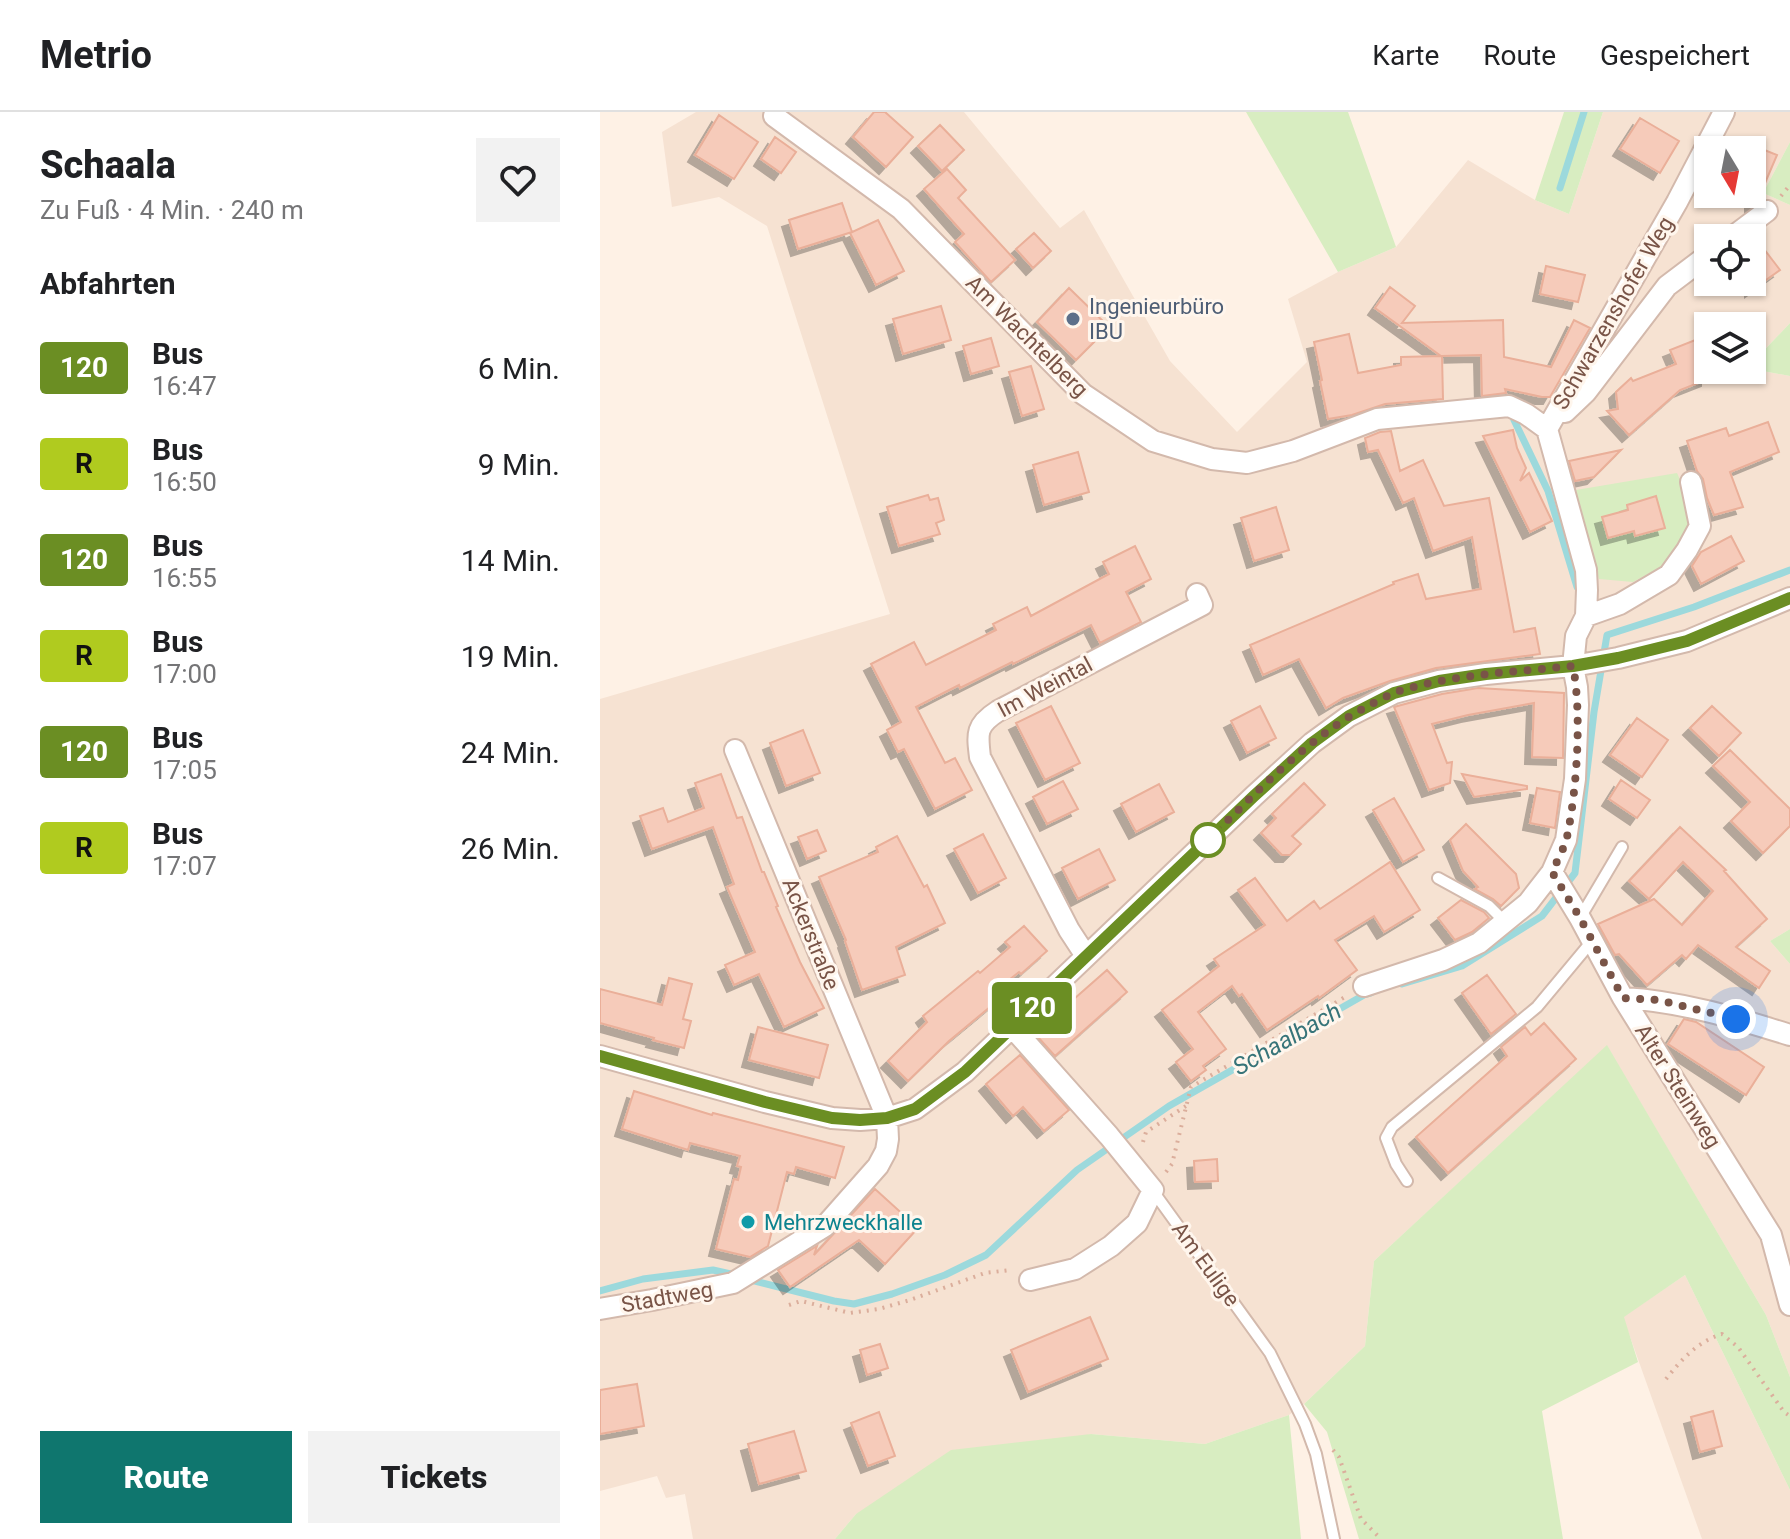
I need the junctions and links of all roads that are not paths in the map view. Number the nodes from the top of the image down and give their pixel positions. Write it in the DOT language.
graph roads {
  1 [pos="1724,112"];
  2 [pos="774,116"];
  3 [pos="1767,211"];
  4 [pos="1750,224"];
  5 [pos="1694,266"];
  6 [pos="1547,429"];
  7 [pos="1691,482"];
  8 [pos="1197,594"];
  9 [pos="1790,598"];
  10 [pos="1586,616"];
  11 [pos="1583,665"];
  12 [pos="735,750"];
  13 [pos="1622,847"];
  14 [pos="1555,877"];
  15 [pos="1438,878"];
  16 [pos="1577,913"];
  17 [pos="1505,922"];
  18 [pos="1592,941"];
  19 [pos="1086,956"];
  20 [pos="1364,986"];
  21 [pos="1623,998"];
  22 [pos="1012,1027"];
  23 [pos="1790,1035"];
  24 [pos="600,1056"];
  25 [pos="887,1118"];
  26 [pos="1407,1181"];
  27 [pos="1153,1190"];
  28 [pos="1030,1280"];
  29 [pos="1790,1305"];
  30 [pos="600,1309"];
  31 [pos="1334,1539"];
  1 -- 6 [label="street, Schwarzenshofer Weg"];
  2 -- 6 [label="street, Am Wachtelberg"];
  3 -- 4 [label="street"];
  5 -- 6 [label="street"];
  6 -- 10 [label="street"];
  7 -- 10 [label="street"];
  8 -- 19 [label="street, Im Weintal"];
  9 -- 11 [label="street"];
  10 -- 11 [label="street"];
  11 -- 14 [label="street"];
  11 -- 19 [label="street"];
  12 -- 25 [label="street, Ackerstraße"];
  13 -- 16 [label="lane"];
  14 -- 16 [label="street, Alter Steinweg"];
  14 -- 17 [label="street"];
  15 -- 17 [label="lane"];
  16 -- 18 [label="street, Alter Steinweg"];
  17 -- 20 [label="street"];
  18 -- 21 [label="street, Alter Steinweg"];
  18 -- 26 [label="lane"];
  19 -- 22 [label="street"];
  21 -- 23 [label="street"];
  21 -- 29 [label="street, Alter Steinweg"];
  22 -- 25 [label="street"];
  22 -- 27 [label="street, Am Eulige"];
  24 -- 25 [label="street"];
  25 -- 30 [label="street, Stadtweg"];
  27 -- 28 [label="street"];
  27 -- 31 [label="lane, Am Eulige"];
}
